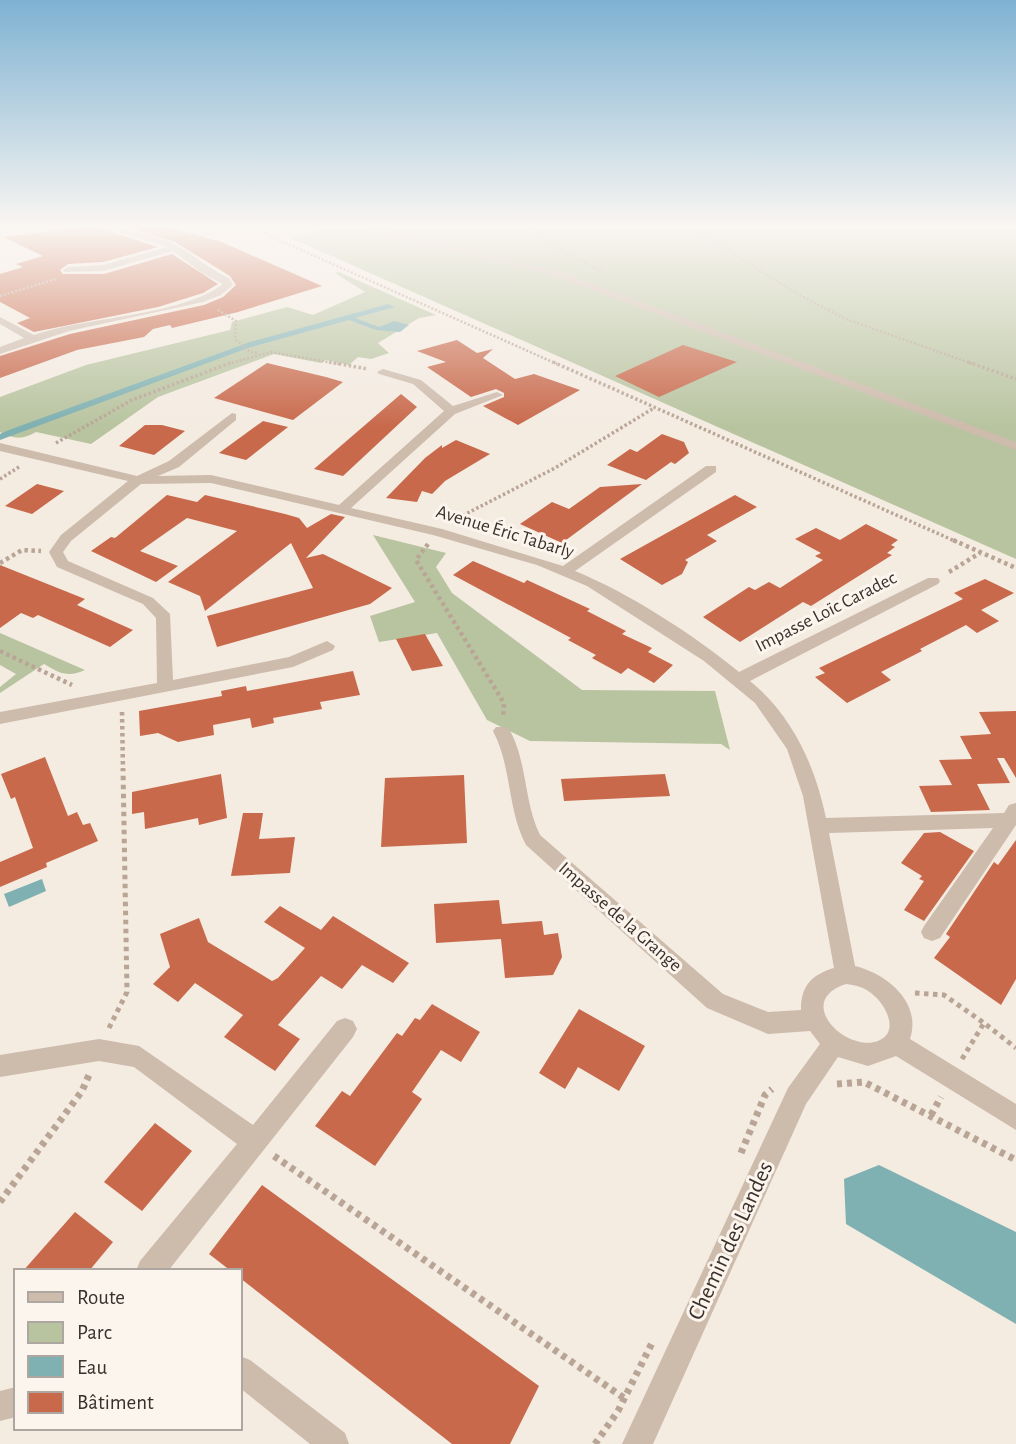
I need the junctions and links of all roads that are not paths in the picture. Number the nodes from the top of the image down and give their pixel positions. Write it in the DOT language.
graph roads {
  1 [pos="218,292"];
  2 [pos="605,292"];
  3 [pos="0,320"];
  4 [pos="33,339"];
  5 [pos="0,351"];
  6 [pos="383,372"];
  7 [pos="497,395"];
  8 [pos="451,411"];
  9 [pos="232,417"];
  10 [pos="1016,446"];
  11 [pos="0,447"];
  12 [pos="711,469"];
  13 [pos="138,480"];
  14 [pos="342,509"];
  15 [pos="565,571"];
  16 [pos="933,582"];
  17 [pos="327,646"];
  18 [pos="738,680"];
  19 [pos="164,687"];
  20 [pos="0,718"];
  21 [pos="502,731"];
  22 [pos="1012,815"];
  23 [pos="817,826"];
  24 [pos="932,932"];
  25 [pos="846,974"];
  26 [pos="815,1020"];
  27 [pos="345,1028"];
  28 [pos="834,1043"];
  29 [pos="896,1043"];
  30 [pos="0,1066"];
  31 [pos="1016,1118"];
  32 [pos="255,1142"];
  33 [pos="152,1269"];
  34 [pos="242,1372"];
  35 [pos="334,1444"];
  36 [pos="637,1444"];
  1 -- 4 [label="street"];
  2 -- 10 [label="street"];
  3 -- 4 [label="street"];
  4 -- 5 [label="street"];
  6 -- 8 [label="street"];
  7 -- 8 [label="street"];
  8 -- 14 [label="street"];
  9 -- 13 [label="street"];
  11 -- 13 [label="street, Avenue Éric Tabarly"];
  12 -- 15 [label="street"];
  13 -- 14 [label="street, Avenue Éric Tabarly"];
  13 -- 19 [label="street"];
  14 -- 15 [label="street, Avenue Éric Tabarly"];
  15 -- 18 [label="street, Avenue Éric Tabarly"];
  16 -- 18 [label="street, Impasse Loïc Caradec"];
  17 -- 19 [label="street"];
  18 -- 23 [label="street, Avenue Éric Tabarly"];
  19 -- 20 [label="street"];
  21 -- 26 [label="street, Impasse de la Grange"];
  22 -- 23 [label="street"];
  22 -- 24 [label="street"];
  23 -- 25 [label="street, Avenue Éric Tabarly"];
  25 -- 26 [label="street"];
  25 -- 29 [label="street"];
  26 -- 28 [label="street"];
  27 -- 32 [label="street"];
  28 -- 29 [label="street"];
  28 -- 36 [label="street, Chemin des Landes"];
  29 -- 31 [label="street"];
  30 -- 32 [label="street"];
  32 -- 33 [label="street"];
  34 -- 35 [label="street"];
}
